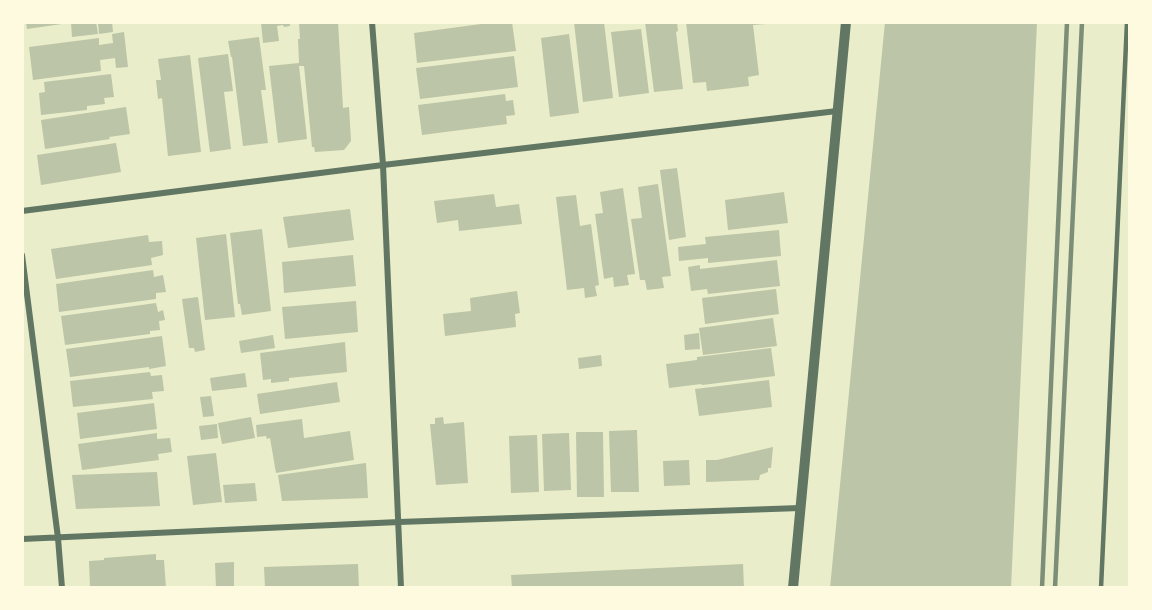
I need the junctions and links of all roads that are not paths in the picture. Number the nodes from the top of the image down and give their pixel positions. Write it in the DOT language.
graph roads {
  1 [pos="372,22"];
  2 [pos="846,22"];
  3 [pos="1127,22"];
  4 [pos="837,111"];
  5 [pos="383,165"];
  6 [pos="22,211"];
  7 [pos="22,255"];
  8 [pos="800,508"];
  9 [pos="399,522"];
  10 [pos="58,538"];
  11 [pos="22,539"];
  12 [pos="62,588"];
  13 [pos="401,588"];
  14 [pos="793,588"];
  15 [pos="1101,588"];
  1 -- 5 [label="street"];
  2 -- 4 [label="street"];
  3 -- 15 [label="lane"];
  4 -- 5 [label="street"];
  4 -- 8 [label="street"];
  5 -- 6 [label="street"];
  5 -- 9 [label="street"];
  7 -- 10 [label="street"];
  8 -- 9 [label="street"];
  8 -- 14 [label="street"];
  9 -- 10 [label="street"];
  9 -- 13 [label="street"];
  10 -- 11 [label="street"];
  10 -- 12 [label="street"];
}
